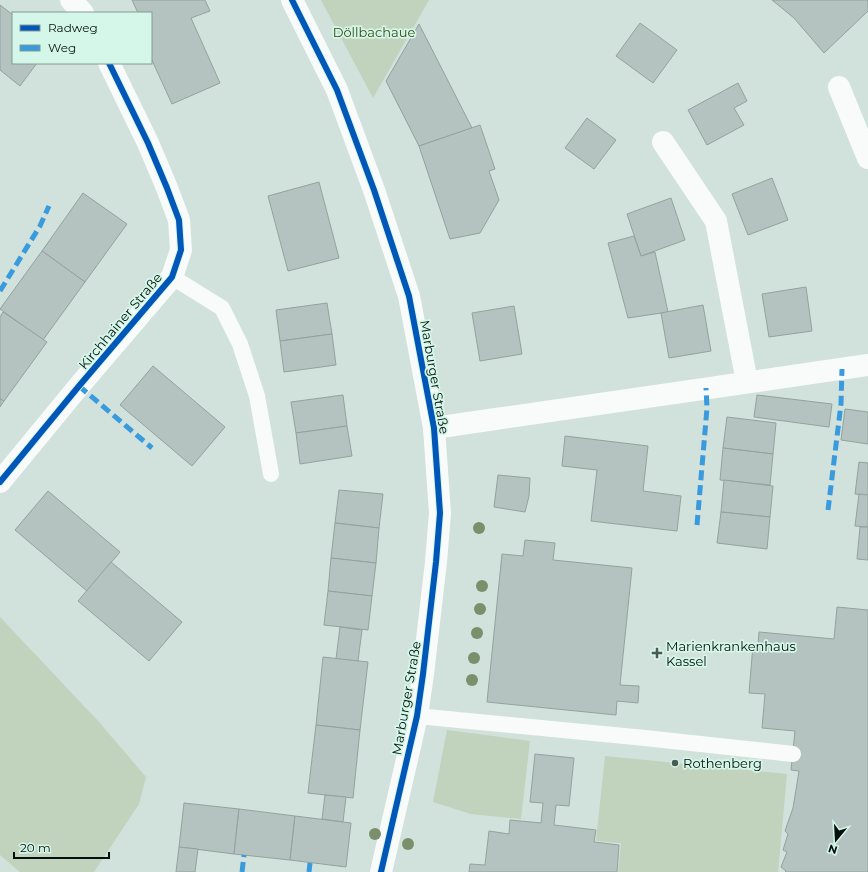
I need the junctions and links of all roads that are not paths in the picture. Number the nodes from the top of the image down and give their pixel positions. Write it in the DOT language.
graph roads {
  1 [pos="71,0"];
  2 [pos="292,0"];
  3 [pos="82,12"];
  4 [pos="110,64"];
  5 [pos="839,87"];
  6 [pos="663,142"];
  7 [pos="868,158"];
  8 [pos="172,277"];
  9 [pos="868,366"];
  10 [pos="747,382"];
  11 [pos="434,428"];
  12 [pos="271,474"];
  13 [pos="0,482"];
  14 [pos="417,716"];
  15 [pos="793,754"];
  16 [pos="381,872"];
  1 -- 3 [label="street"];
  2 -- 11 [label="street, Marburger Straße"];
  4 -- 8 [label="street, Kirchhainer Straße"];
  5 -- 7 [label="street"];
  6 -- 10 [label="street"];
  8 -- 12 [label="lane"];
  8 -- 13 [label="street, Kirchhainer Straße"];
  9 -- 10 [label="street, Marburger Straße"];
  10 -- 11 [label="street, Marburger Straße"];
  11 -- 14 [label="street, Marburger Straße"];
  14 -- 15 [label="lane"];
  14 -- 16 [label="street, Marburger Straße"];
}
